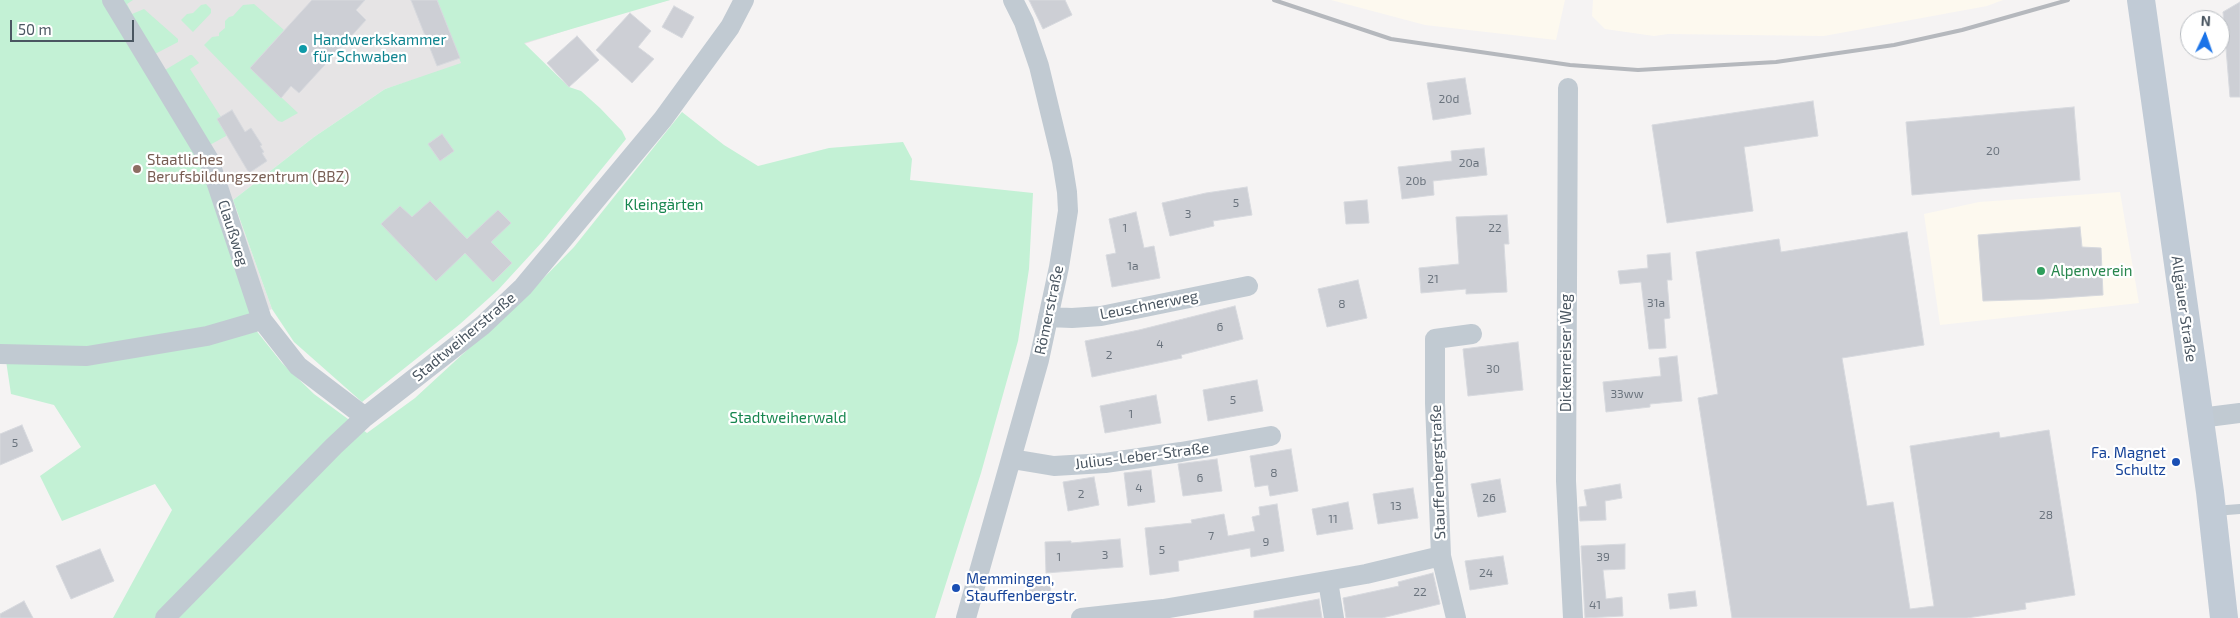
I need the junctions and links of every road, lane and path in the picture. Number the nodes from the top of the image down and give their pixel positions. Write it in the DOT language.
graph roads {
  1 [pos="112,0"];
  2 [pos="744,0"];
  3 [pos="1014,0"];
  4 [pos="2141,0"];
  5 [pos="1568,88"];
  6 [pos="1248,286"];
  7 [pos="1048,317"];
  8 [pos="262,320"];
  9 [pos="1472,334"];
  10 [pos="0,354"];
  11 [pos="2240,413"];
  12 [pos="365,417"];
  13 [pos="2200,418"];
  14 [pos="1271,436"];
  15 [pos="1012,458"];
  16 [pos="2240,509"];
  17 [pos="2213,512"];
  18 [pos="1441,556"];
  19 [pos="1328,581"];
  20 [pos="2227,614"];
  21 [pos="165,618"];
  22 [pos="966,618"];
  23 [pos="1081,618"];
  24 [pos="1334,618"];
  25 [pos="1456,618"];
  26 [pos="1573,618"];
  1 -- 8 [label="street, Claußweg"];
  2 -- 12 [label="street, Stadtweiherstraße"];
  3 -- 7 [label="street, Römerstraße"];
  4 -- 13 [label="main road, Allgäuer Straße"];
  5 -- 26 [label="street, Dickenreiser Weg"];
  6 -- 7 [label="street, Leuschnerweg"];
  7 -- 15 [label="street, Römerstraße"];
  8 -- 10 [label="street"];
  8 -- 12 [label="street, Claußweg"];
  9 -- 18 [label="street, Stauffenbergstraße"];
  11 -- 13 [label="street"];
  12 -- 21 [label="street, Stadtweiherstraße"];
  13 -- 17 [label="main road, Allgäuer Straße"];
  14 -- 15 [label="street, Julius-Leber-Straße"];
  15 -- 22 [label="street, Römerstraße"];
  16 -- 17 [label="lane"];
  17 -- 20 [label="main road, Allgäuer Straße"];
  18 -- 19 [label="street, Stauffenbergstraße"];
  18 -- 25 [label="street"];
  19 -- 23 [label="street, Stauffenbergstraße"];
  19 -- 24 [label="street"];
}
